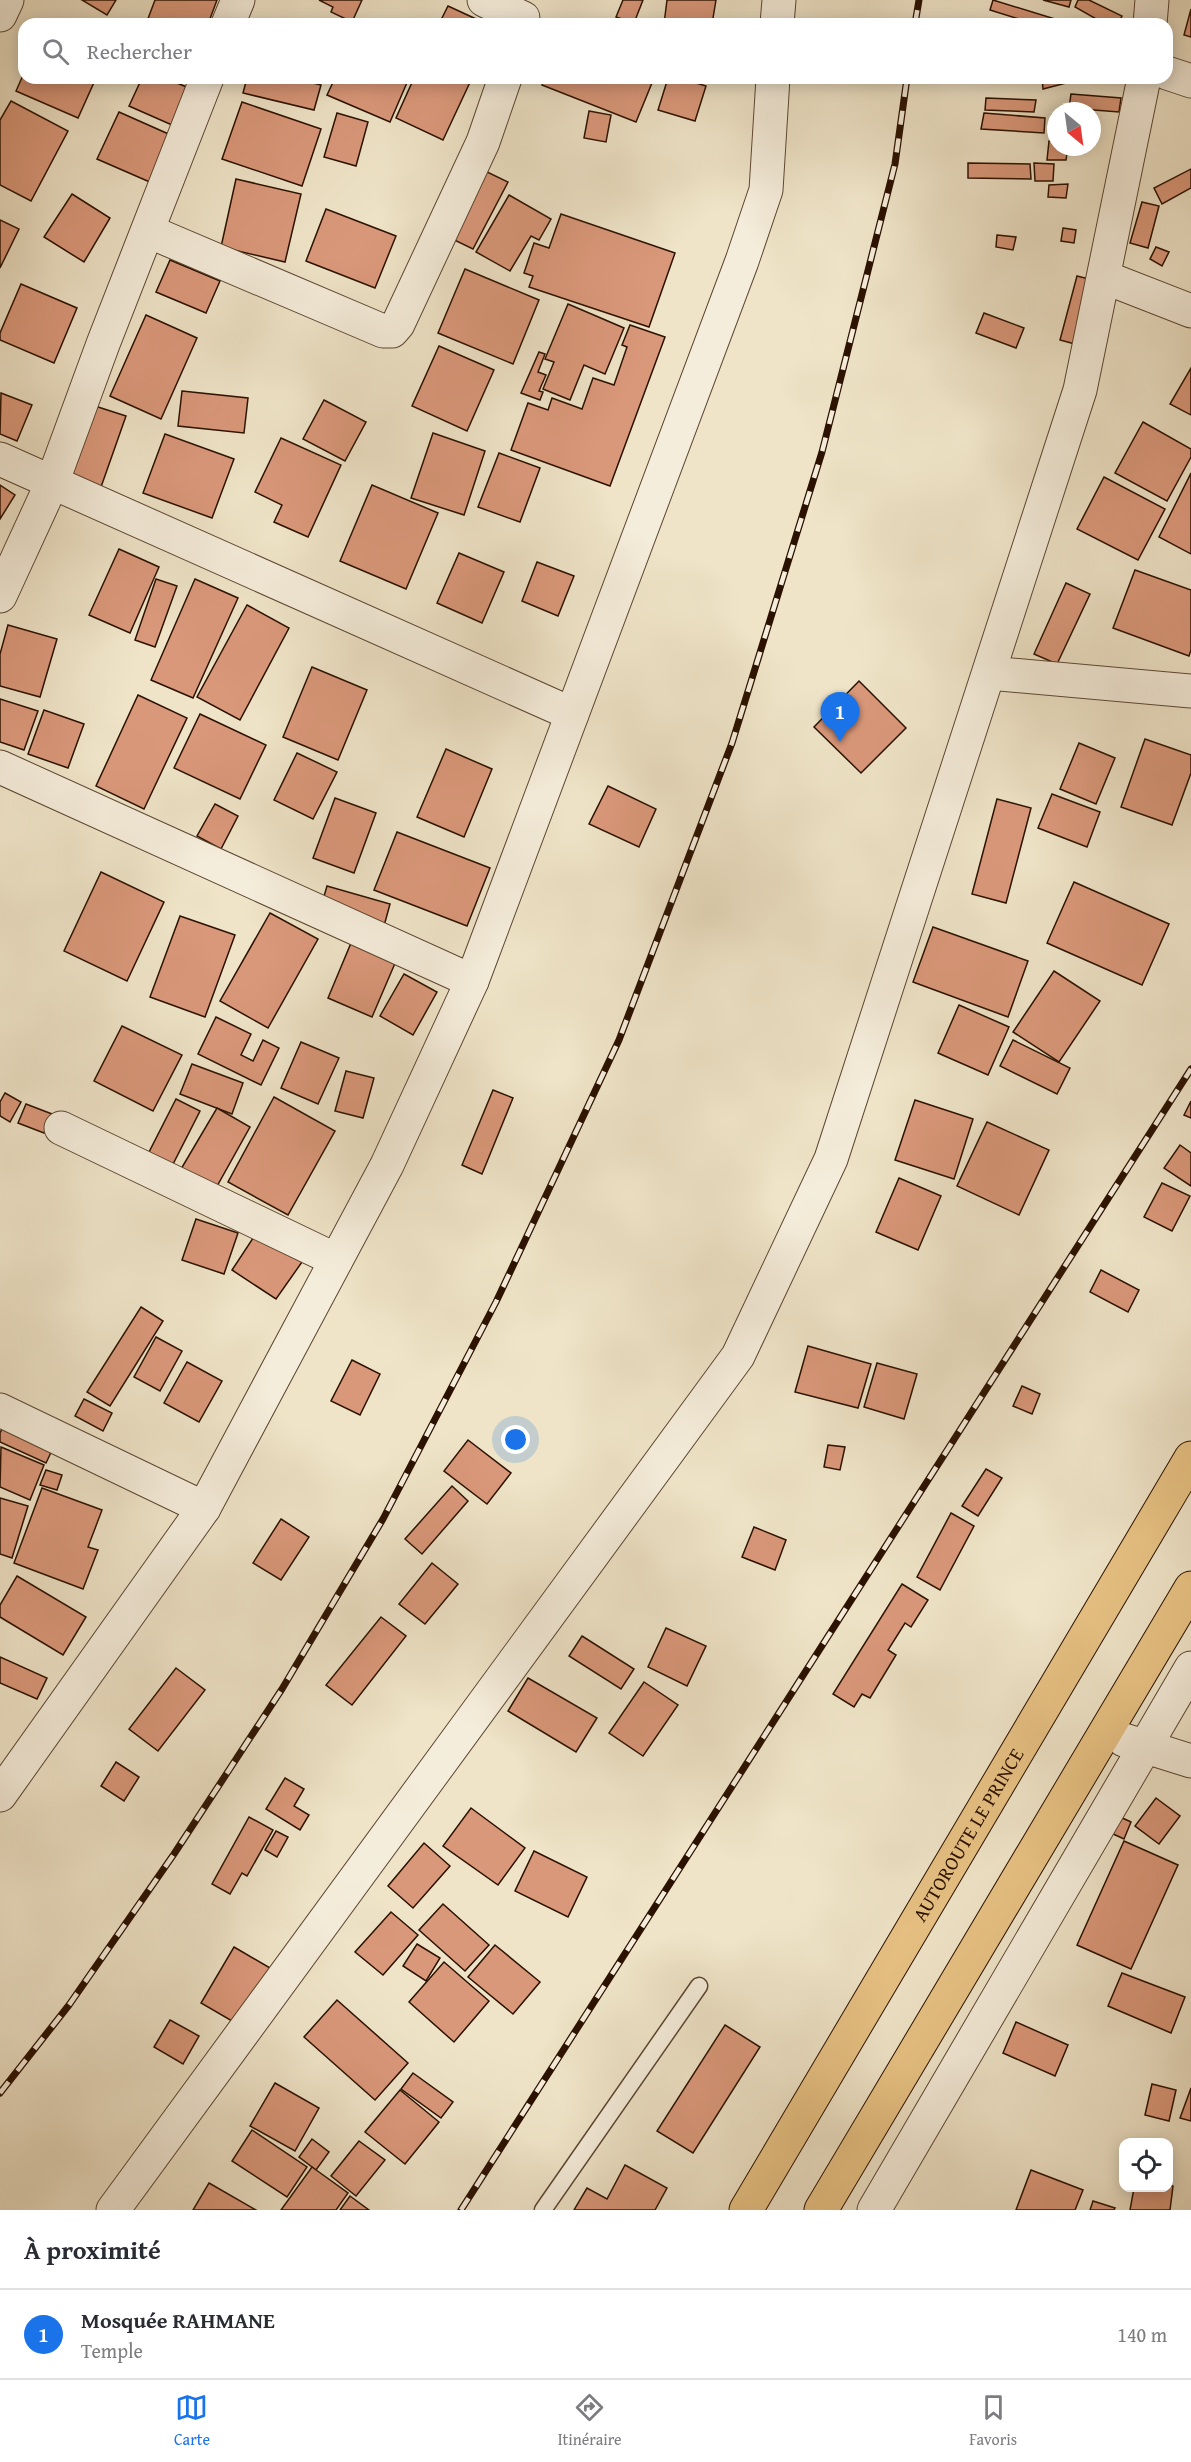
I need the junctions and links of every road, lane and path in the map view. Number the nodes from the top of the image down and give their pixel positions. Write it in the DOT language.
graph roads {
  1 [pos="7,0"];
  2 [pos="238,0"];
  3 [pos="484,0"];
  4 [pos="779,0"];
  5 [pos="1152,0"];
  6 [pos="0,15"];
  7 [pos="230,18"];
  8 [pos="523,18"];
  9 [pos="778,18"];
  10 [pos="1150,18"];
  11 [pos="1173,75"];
  12 [pos="1191,81"];
  13 [pos="205,84"];
  14 [pos="503,84"];
  15 [pos="773,84"];
  16 [pos="1143,84"];
  17 [pos="148,231"];
  18 [pos="1104,277"];
  19 [pos="1191,311"];
  20 [pos="0,459"];
  21 [pos="52,483"];
  22 [pos="0,596"];
  23 [pos="989,673"];
  24 [pos="1191,691"];
  25 [pos="572,714"];
  26 [pos="0,767"];
  27 [pos="472,981"];
  28 [pos="61,1128"];
  29 [pos="336,1260"];
  30 [pos="0,1410"];
  31 [pos="1191,1458"];
  32 [pos="204,1508"];
  33 [pos="1191,1588"];
  34 [pos="1191,1668"];
  35 [pos="1105,1734"];
  36 [pos="1144,1746"];
  37 [pos="1191,1761"];
  38 [pos="0,1795"];
  39 [pos="699,1986"];
  40 [pos="113,2210"];
  41 [pos="543,2210"];
  42 [pos="746,2210"];
  43 [pos="821,2210"];
  44 [pos="874,2210"];
  1 -- 6 [label="street"];
  2 -- 7 [label="street"];
  3 -- 8 [label="street"];
  4 -- 9 [label="street"];
  5 -- 10 [label="street"];
  11 -- 12 [label="street"];
  13 -- 17 [label="street"];
  14 -- 17 [label="street"];
  15 -- 25 [label="street"];
  16 -- 18 [label="street"];
  17 -- 21 [label="street"];
  18 -- 19 [label="street"];
  18 -- 23 [label="street"];
  20 -- 21 [label="street"];
  21 -- 22 [label="street"];
  21 -- 25 [label="street"];
  23 -- 24 [label="street"];
  23 -- 40 [label="street"];
  25 -- 27 [label="street"];
  26 -- 27 [label="street"];
  27 -- 29 [label="street"];
  28 -- 29 [label="street"];
  29 -- 32 [label="street"];
  30 -- 32 [label="street"];
  31 -- 42 [label="main road, AUTOROUTE LE PRINCE"];
  32 -- 38 [label="street"];
  33 -- 35 [label="main road"];
  34 -- 36 [label="street"];
  35 -- 36 [label="street"];
  35 -- 43 [label="main road"];
  36 -- 37 [label="street"];
  36 -- 44 [label="street"];
  39 -- 41 [label="lane"];
}
